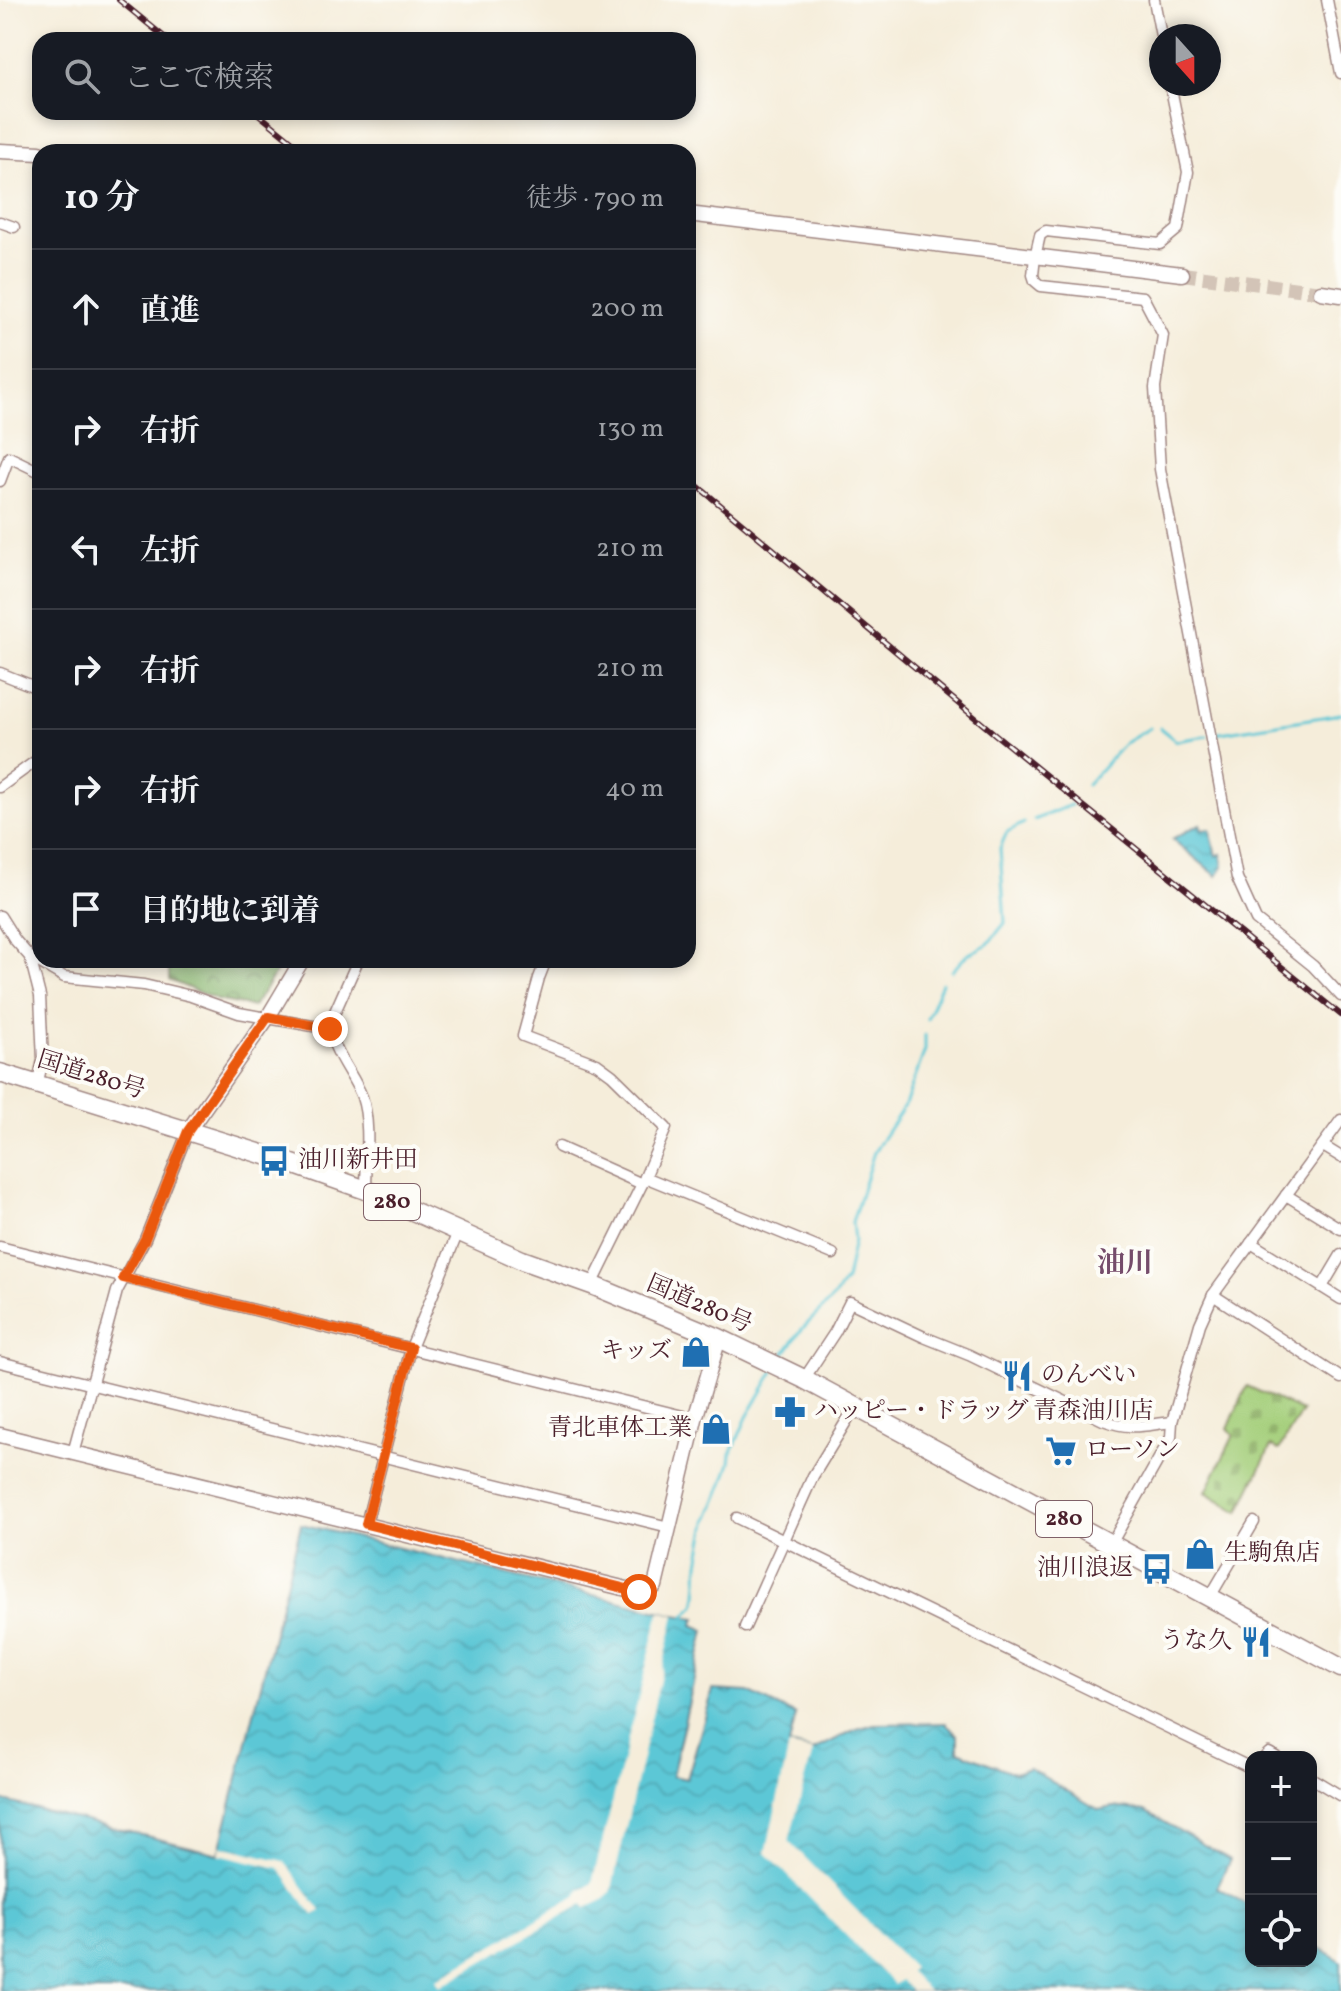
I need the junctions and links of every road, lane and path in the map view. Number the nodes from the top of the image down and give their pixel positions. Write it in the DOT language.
graph roads {
  1 [pos="1154,0"];
  2 [pos="1327,0"];
  3 [pos="1159,24"];
  4 [pos="1341,73"];
  5 [pos="1172,96"];
  6 [pos="0,151"];
  7 [pos="32,153"];
  8 [pos="696,215"];
  9 [pos="0,222"];
  10 [pos="14,227"];
  11 [pos="1035,257"];
  12 [pos="1182,274"];
  13 [pos="1321,292"];
  14 [pos="1341,295"];
  15 [pos="32,468"];
  16 [pos="0,481"];
  17 [pos="0,673"];
  18 [pos="32,686"];
  19 [pos="32,764"];
  20 [pos="0,787"];
  21 [pos="0,916"];
  22 [pos="30,957"];
  23 [pos="32,965"];
  24 [pos="33,968"];
  25 [pos="49,968"];
  26 [pos="297,968"];
  27 [pos="354,968"];
  28 [pos="543,968"];
  29 [pos="1341,996"];
  30 [pos="268,1017"];
  31 [pos="330,1029"];
  32 [pos="0,1073"];
  33 [pos="37,1085"];
  34 [pos="1341,1120"];
  35 [pos="188,1131"];
  36 [pos="1323,1146"];
  37 [pos="559,1147"];
  38 [pos="1341,1157"];
  39 [pos="643,1180"];
  40 [pos="366,1190"];
  41 [pos="1286,1195"];
  42 [pos="1341,1229"];
  43 [pos="458,1232"];
  44 [pos="1251,1243"];
  45 [pos="0,1247"];
  46 [pos="833,1254"];
  47 [pos="1341,1255"];
  48 [pos="123,1278"];
  49 [pos="592,1285"];
  50 [pos="1322,1287"];
  51 [pos="1213,1295"];
  52 [pos="1341,1299"];
  53 [pos="719,1338"];
  54 [pos="411,1348"];
  55 [pos="0,1362"];
  56 [pos="1341,1378"];
  57 [pos="804,1379"];
  58 [pos="90,1385"];
  59 [pos="855,1407"];
  60 [pos="695,1419"];
  61 [pos="1172,1422"];
  62 [pos="0,1435"];
  63 [pos="73,1453"];
  64 [pos="383,1457"];
  65 [pos="737,1518"];
  66 [pos="1254,1522"];
  67 [pos="366,1524"];
  68 [pos="669,1527"];
  69 [pos="784,1542"];
  70 [pos="1111,1544"];
  71 [pos="1210,1597"];
  72 [pos="745,1627"];
  73 [pos="1341,1668"];
  74 [pos="1245,1765"];
  75 [pos="1317,1782"];
  76 [pos="1341,1796"];
  1 -- 3 [label="street"];
  2 -- 4 [label="street"];
  5 -- 11 [label="street"];
  6 -- 7 [label="street"];
  8 -- 11 [label="street"];
  9 -- 10 [label="street"];
  11 -- 12 [label="street"];
  11 -- 29 [label="street"];
  13 -- 14 [label="street"];
  15 -- 16 [label="street"];
  17 -- 18 [label="street"];
  19 -- 20 [label="street"];
  21 -- 22 [label="street"];
  22 -- 23 [label="street"];
  24 -- 33 [label="street"];
  25 -- 30 [label="street"];
  26 -- 30 [label="street"];
  27 -- 31 [label="street"];
  28 -- 39 [label="street"];
  30 -- 31 [label="street"];
  30 -- 35 [label="street"];
  31 -- 40 [label="street"];
  32 -- 33 [label="highway, 国道280号 / 280"];
  33 -- 35 [label="highway, 国道280号 / 280"];
  34 -- 36 [label="street"];
  35 -- 40 [label="highway, 国道280号 / 280"];
  35 -- 48 [label="street"];
  36 -- 38 [label="street"];
  36 -- 41 [label="street"];
  37 -- 39 [label="street"];
  39 -- 46 [label="street"];
  39 -- 49 [label="street"];
  40 -- 43 [label="highway, 国道280号 / 280"];
  41 -- 42 [label="street"];
  41 -- 44 [label="street"];
  43 -- 49 [label="highway, 国道280号 / 280"];
  43 -- 54 [label="street"];
  44 -- 50 [label="street"];
  44 -- 51 [label="street"];
  45 -- 48 [label="street"];
  47 -- 50 [label="street"];
  48 -- 54 [label="street"];
  48 -- 58 [label="street"];
  49 -- 53 [label="highway, 国道280号 / 280"];
  50 -- 52 [label="street"];
  51 -- 56 [label="street"];
  51 -- 61 [label="street"];
  53 -- 57 [label="highway, 国道280号 / 280"];
  53 -- 60 [label="street"];
  54 -- 60 [label="street"];
  54 -- 64 [label="street"];
  55 -- 58 [label="street"];
  57 -- 59 [label="highway, 国道280号 / 280"];
  57 -- 61 [label="street"];
  58 -- 63 [label="street"];
  58 -- 64 [label="street"];
  59 -- 69 [label="street"];
  59 -- 70 [label="highway, 国道280号 / 280"];
  60 -- 68 [label="street"];
  61 -- 70 [label="street"];
  62 -- 63 [label="street"];
  63 -- 67 [label="street"];
  64 -- 67 [label="street"];
  64 -- 68 [label="street"];
  65 -- 69 [label="street"];
  66 -- 71 [label="street"];
  67 -- 68 [label="street"];
  69 -- 72 [label="street"];
  69 -- 74 [label="street"];
  70 -- 71 [label="highway, 国道280号 / 280"];
  71 -- 73 [label="highway, 国道280号 / 280"];
  75 -- 76 [label="street"];
}
